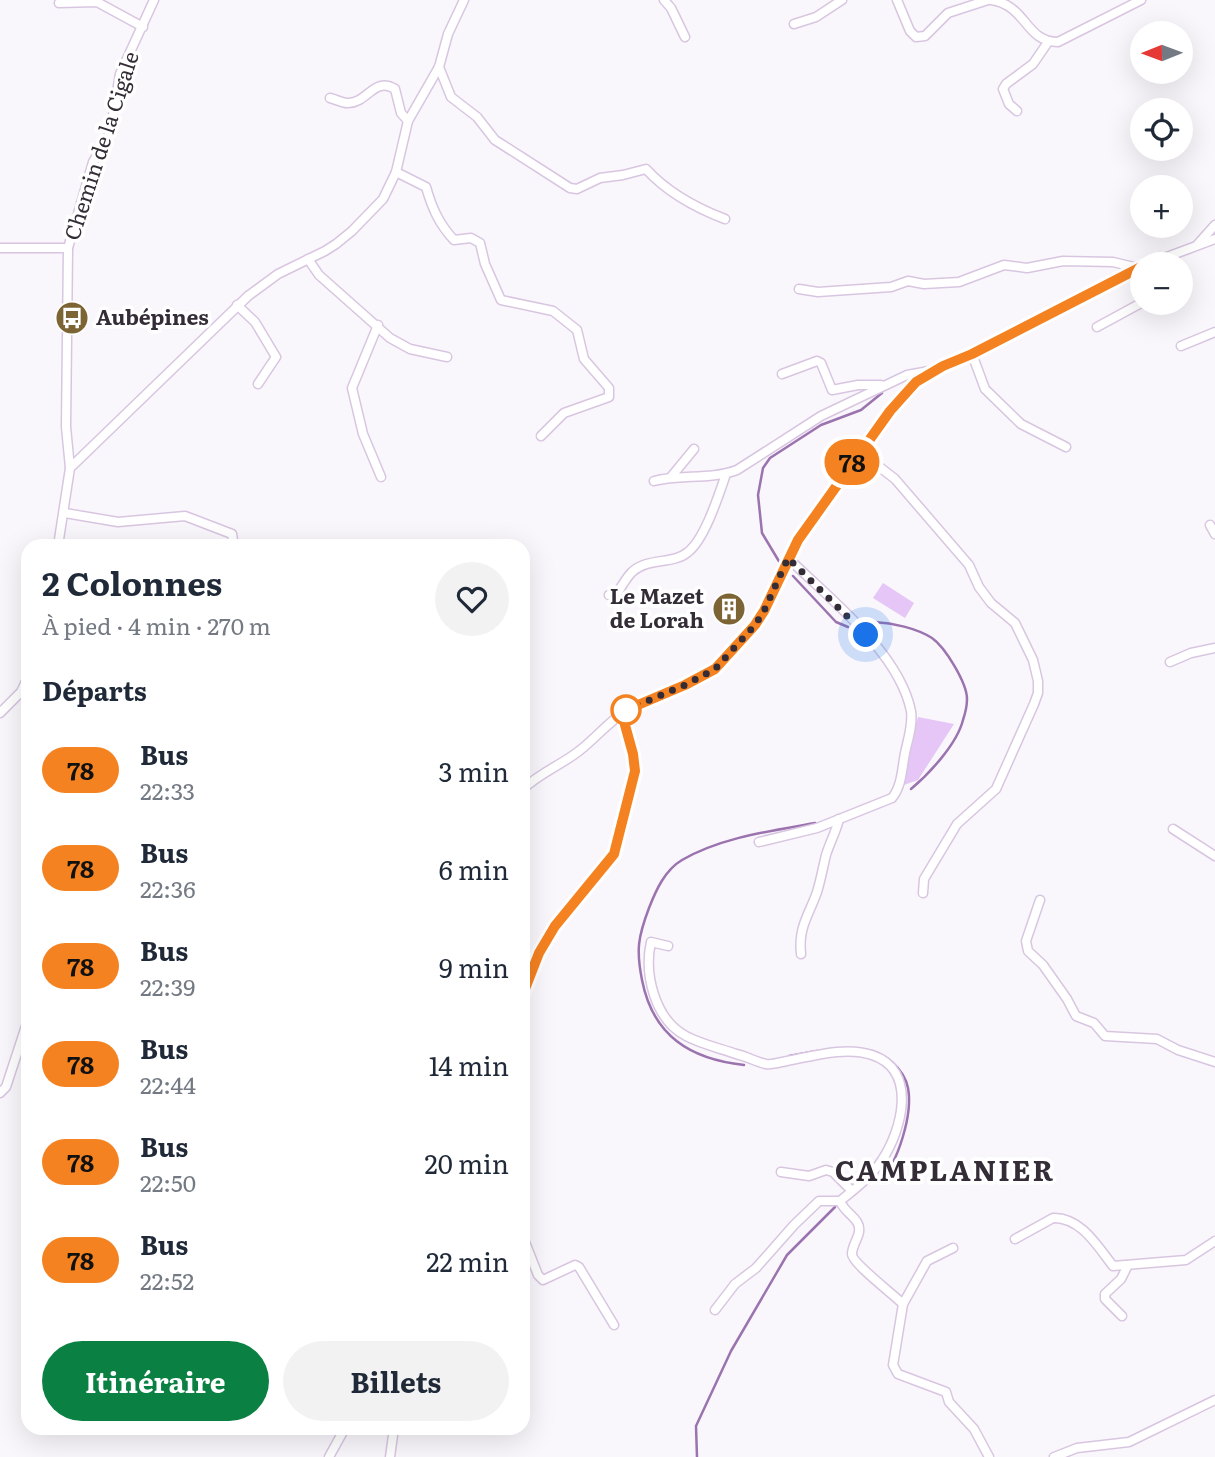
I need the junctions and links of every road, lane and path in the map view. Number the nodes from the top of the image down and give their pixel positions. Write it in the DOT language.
graph roads {
  1 [pos="154,0"];
  2 [pos="464,0"];
  3 [pos="664,0"];
  4 [pos="842,0"];
  5 [pos="897,0"];
  6 [pos="989,0"];
  7 [pos="1141,0"];
  8 [pos="60,3"];
  9 [pos="794,24"];
  10 [pos="142,27"];
  11 [pos="685,37"];
  12 [pos="1048,42"];
  13 [pos="439,67"];
  14 [pos="330,98"];
  15 [pos="1017,111"];
  16 [pos="408,121"];
  17 [pos="396,172"];
  18 [pos="725,219"];
  19 [pos="1215,225"];
  20 [pos="1215,239"];
  21 [pos="1196,246"];
  22 [pos="0,248"];
  23 [pos="68,248"];
  24 [pos="1180,252"];
  25 [pos="308,259"];
  26 [pos="1130,266"];
  27 [pos="1130,272"];
  28 [pos="799,289"];
  29 [pos="237,305"];
  30 [pos="1130,309"];
  31 [pos="378,325"];
  32 [pos="1097,327"];
  33 [pos="1215,332"];
  34 [pos="1181,346"];
  35 [pos="972,354"];
  36 [pos="447,357"];
  37 [pos="935,370"];
  38 [pos="782,374"];
  39 [pos="916,382"];
  40 [pos="891,383"];
  41 [pos="258,384"];
  42 [pos="907,391"];
  43 [pos="541,436"];
  44 [pos="1066,447"];
  45 [pos="694,449"];
  46 [pos="859,452"];
  47 [pos="70,468"];
  48 [pos="726,474"];
  49 [pos="381,477"];
  50 [pos="671,477"];
  51 [pos="654,481"];
  52 [pos="65,513"];
  53 [pos="1210,525"];
  54 [pos="1215,534"];
  55 [pos="59,539"];
  56 [pos="233,539"];
  57 [pos="788,558"];
  58 [pos="609,595"];
  59 [pos="1215,648"];
  60 [pos="1170,662"];
  61 [pos="21,692"];
  62 [pos="626,710"];
  63 [pos="0,713"];
  64 [pos="530,783"];
  65 [pos="839,819"];
  66 [pos="1172,829"];
  67 [pos="759,842"];
  68 [pos="1215,856"];
  69 [pos="923,893"];
  70 [pos="1040,900"];
  71 [pos="668,946"];
  72 [pos="801,954"];
  73 [pos="530,976"];
  74 [pos="21,1041"];
  75 [pos="1215,1062"];
  76 [pos="0,1093"];
  77 [pos="781,1172"];
  78 [pos="852,1191"];
  79 [pos="841,1205"];
  80 [pos="1015,1239"];
  81 [pos="1215,1241"];
  82 [pos="953,1248"];
  83 [pos="530,1255"];
  84 [pos="1127,1267"];
  85 [pos="903,1304"];
  86 [pos="715,1310"];
  87 [pos="1122,1315"];
  88 [pos="614,1325"];
  89 [pos="1215,1400"];
  90 [pos="341,1435"];
  91 [pos="393,1435"];
  92 [pos="329,1457"];
  93 [pos="390,1457"];
  94 [pos="989,1457"];
  95 [pos="1054,1457"];
  1 -- 10 [label="street, Chemin de la Cigale"];
  2 -- 13 [label="street"];
  3 -- 11 [label="street"];
  4 -- 9 [label="street"];
  5 -- 6 [label="street"];
  6 -- 12 [label="street"];
  7 -- 12 [label="street"];
  8 -- 10 [label="street"];
  10 -- 23 [label="street, Chemin de la Cigale"];
  12 -- 15 [label="street"];
  13 -- 16 [label="street"];
  13 -- 18 [label="street"];
  14 -- 16 [label="street"];
  16 -- 17 [label="street"];
  17 -- 25 [label="street"];
  17 -- 43 [label="street"];
  19 -- 21 [label="street"];
  20 -- 21 [label="street"];
  21 -- 24 [label="street"];
  22 -- 23 [label="street"];
  23 -- 47 [label="street, Chemin de la Cigale"];
  25 -- 29 [label="street"];
  25 -- 31 [label="street"];
  26 -- 28 [label="street"];
  27 -- 35 [label="street"];
  29 -- 41 [label="street"];
  29 -- 47 [label="street"];
  30 -- 32 [label="street"];
  31 -- 36 [label="street"];
  31 -- 49 [label="street"];
  33 -- 34 [label="street"];
  35 -- 37 [label="street"];
  35 -- 44 [label="street"];
  37 -- 39 [label="street"];
  37 -- 40 [label="street"];
  38 -- 40 [label="street"];
  39 -- 40 [label="street"];
  39 -- 42 [label="street"];
  40 -- 42 [label="street"];
  40 -- 48 [label="street"];
  42 -- 46 [label="street"];
  45 -- 50 [label="street"];
  46 -- 57 [label="street"];
  46 -- 69 [label="street"];
  47 -- 52 [label="street, Chemin de la Cigale"];
  48 -- 50 [label="street"];
  48 -- 58 [label="street"];
  50 -- 51 [label="street"];
  52 -- 55 [label="street, Chemin de la Cigale"];
  52 -- 56 [label="street"];
  53 -- 54 [label="street"];
  57 -- 62 [label="street"];
  57 -- 65 [label="street"];
  59 -- 60 [label="street"];
  61 -- 63 [label="street"];
  62 -- 64 [label="street"];
  62 -- 73 [label="street"];
  65 -- 67 [label="street"];
  65 -- 72 [label="street"];
  66 -- 68 [label="street"];
  70 -- 75 [label="street"];
  71 -- 78 [label="street"];
  74 -- 76 [label="street"];
  77 -- 78 [label="street"];
  78 -- 79 [label="street"];
  79 -- 85 [label="street"];
  79 -- 86 [label="street"];
  80 -- 84 [label="street"];
  81 -- 84 [label="street"];
  82 -- 85 [label="street"];
  83 -- 88 [label="street"];
  84 -- 87 [label="street"];
  85 -- 94 [label="street"];
  89 -- 95 [label="street"];
  90 -- 92 [label="street"];
  91 -- 93 [label="street"];
}
